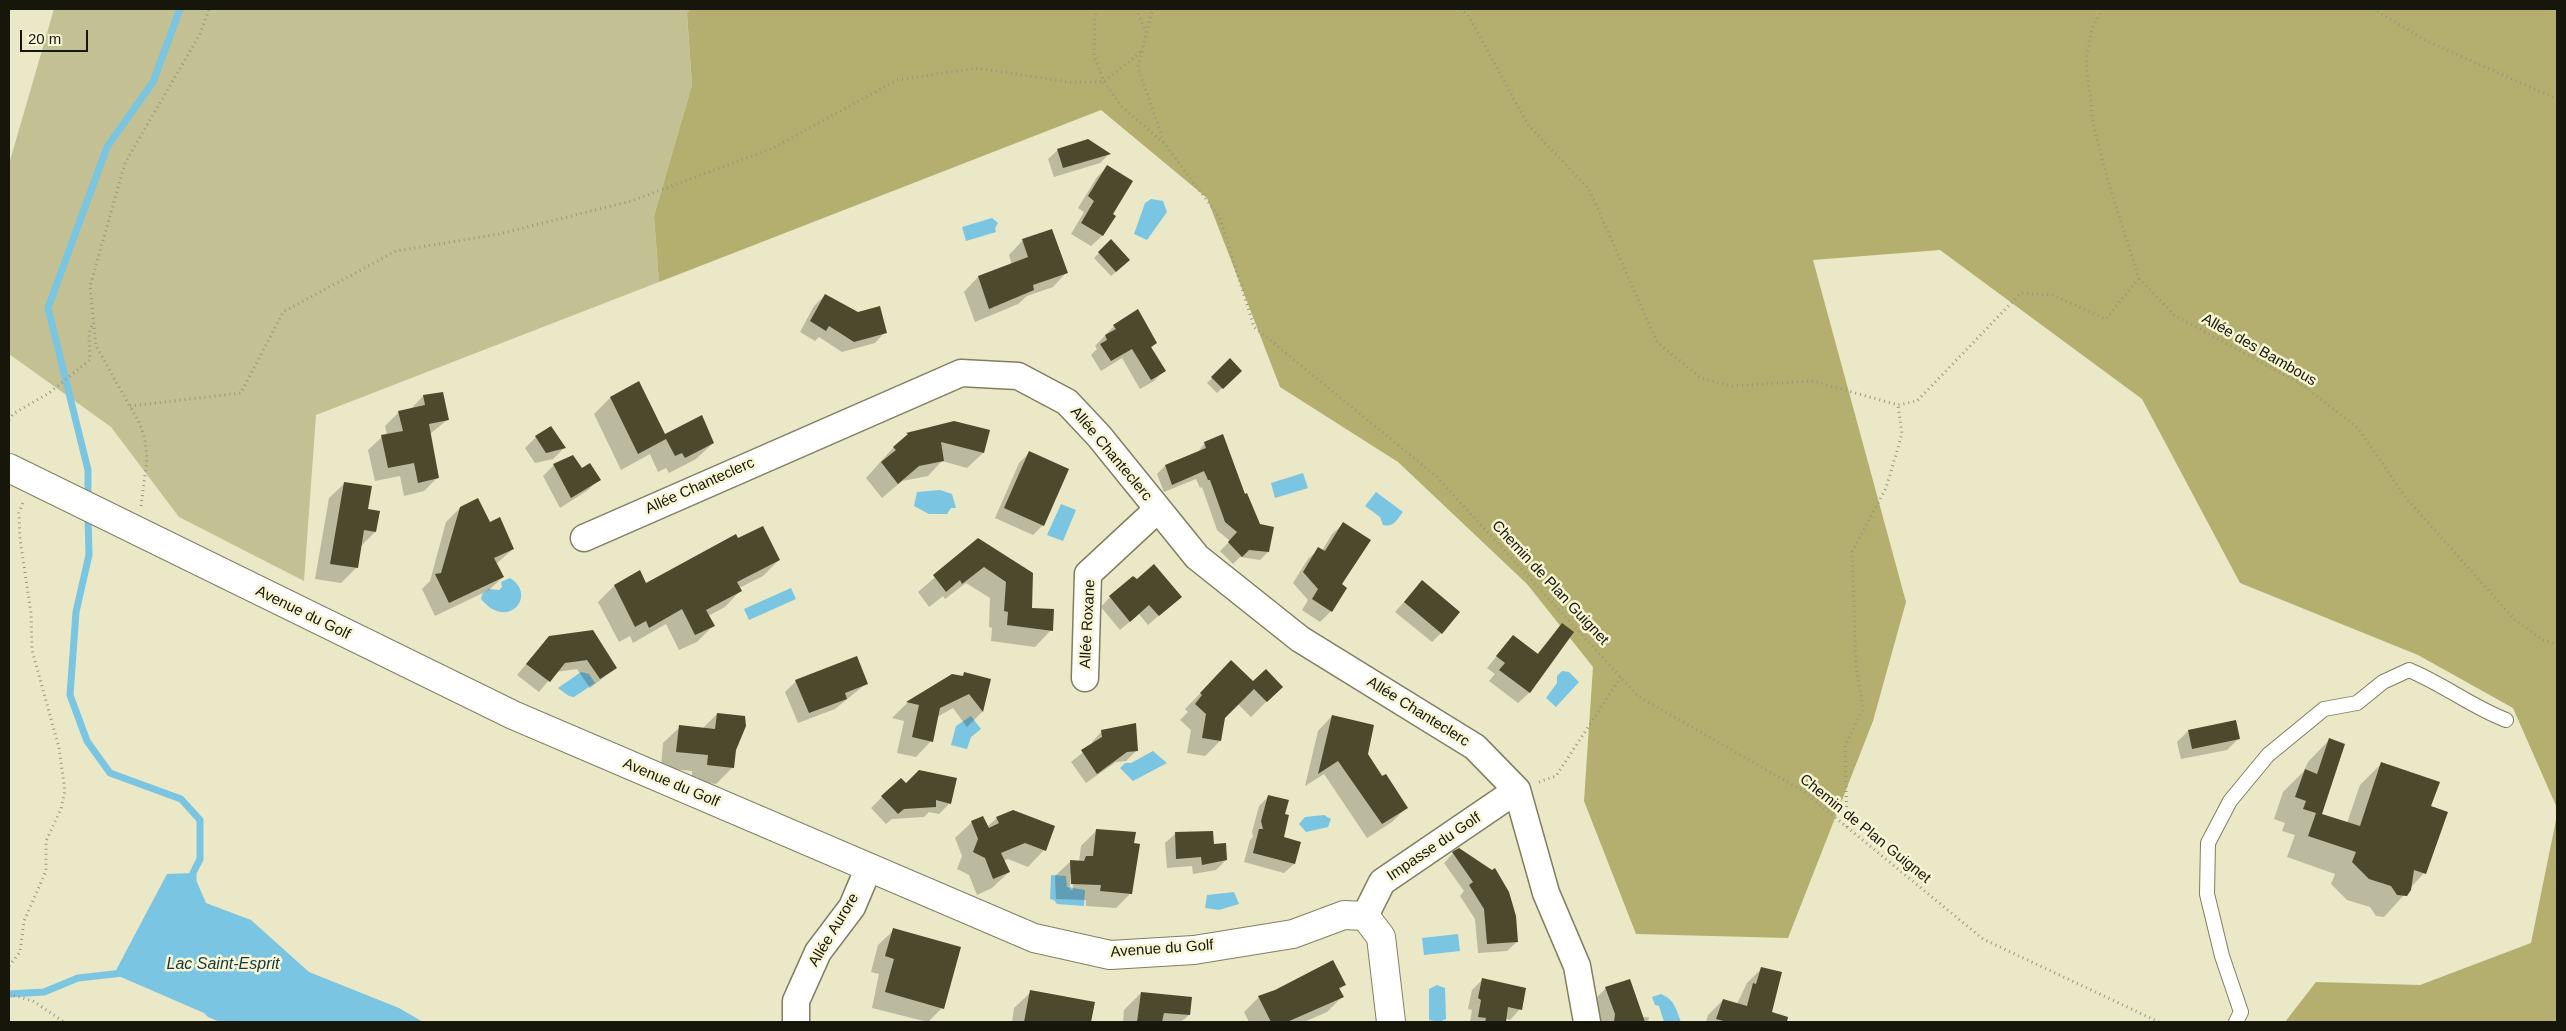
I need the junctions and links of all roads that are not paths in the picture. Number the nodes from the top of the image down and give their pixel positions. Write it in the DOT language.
graph roads {
  1 [pos="20,473"];
  2 [pos="1158,509"];
  3 [pos="584,538"];
  4 [pos="1085,678"];
  5 [pos="2506,720"];
  6 [pos="1517,790"];
  7 [pos="869,868"];
  8 [pos="1365,916"];
  9 [pos="796,1022"];
  10 [pos="1391,1022"];
  11 [pos="1587,1022"];
  12 [pos="2236,1022"];
  1 -- 7 [label="street, Avenue du Golf"];
  2 -- 3 [label="street, Allée Chanteclerc"];
  2 -- 4 [label="street, Allée Roxane"];
  2 -- 6 [label="street, Allée Chanteclerc"];
  5 -- 12 [label="lane"];
  6 -- 8 [label="street, Impasse du Golf"];
  6 -- 11 [label="street"];
  7 -- 8 [label="street, Avenue du Golf"];
  7 -- 9 [label="street, Allée Aurore"];
  8 -- 10 [label="street"];
}
